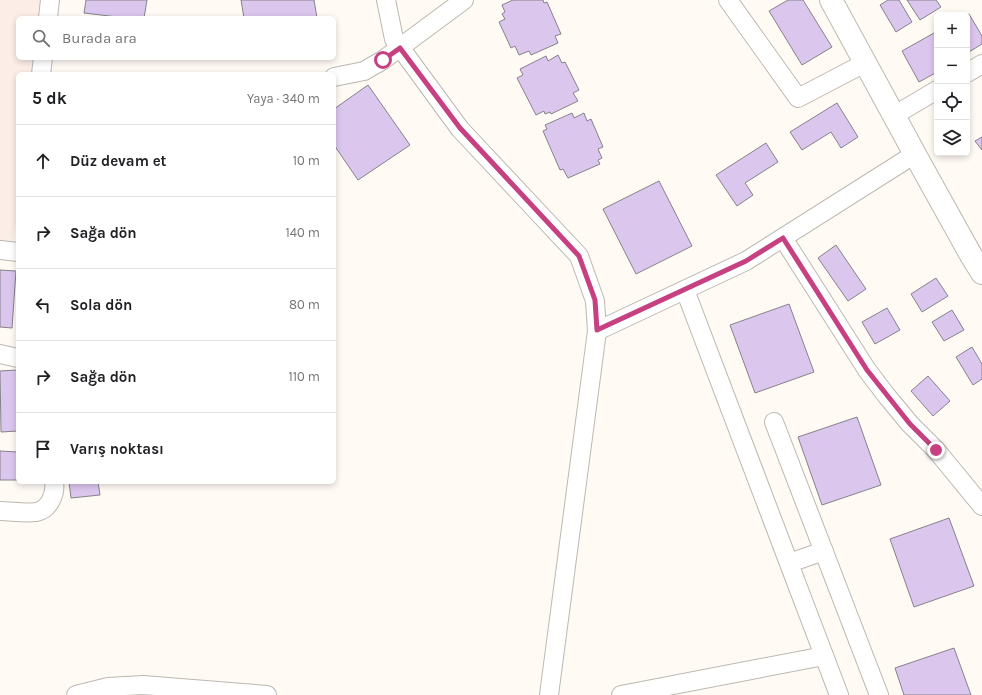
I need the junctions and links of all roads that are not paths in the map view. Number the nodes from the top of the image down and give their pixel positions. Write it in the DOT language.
graph roads {
  1 [pos="50,0"];
  2 [pos="386,0"];
  3 [pos="464,0"];
  4 [pos="728,0"];
  5 [pos="831,0"];
  6 [pos="48,16"];
  7 [pos="400,48"];
  8 [pos="43,60"];
  9 [pos="865,63"];
  10 [pos="982,64"];
  11 [pos="970,71"];
  12 [pos="41,72"];
  13 [pos="336,77"];
  14 [pos="934,92"];
  15 [pos="893,116"];
  16 [pos="914,154"];
  17 [pos="783,238"];
  18 [pos="0,250"];
  19 [pos="16,252"];
  20 [pos="979,260"];
  21 [pos="685,290"];
  22 [pos="597,330"];
  23 [pos="0,354"];
  24 [pos="16,358"];
  25 [pos="774,422"];
  26 [pos="54,484"];
  27 [pos="982,506"];
  28 [pos="0,511"];
  29 [pos="824,551"];
  30 [pos="789,563"];
  31 [pos="824,656"];
  32 [pos="76,695"];
  33 [pos="267,695"];
  34 [pos="549,695"];
  35 [pos="621,695"];
  36 [pos="839,695"];
  37 [pos="879,695"];
  1 -- 6 [label="street"];
  2 -- 7 [label="street"];
  3 -- 7 [label="street"];
  4 -- 9 [label="street"];
  5 -- 9 [label="main road"];
  7 -- 13 [label="street"];
  7 -- 22 [label="street"];
  8 -- 12 [label="street"];
  9 -- 15 [label="main road"];
  10 -- 11 [label="street"];
  14 -- 15 [label="street"];
  15 -- 16 [label="main road"];
  16 -- 17 [label="street"];
  16 -- 20 [label="main road"];
  17 -- 21 [label="street"];
  17 -- 27 [label="street"];
  18 -- 19 [label="street"];
  21 -- 22 [label="street"];
  21 -- 30 [label="street"];
  22 -- 34 [label="street"];
  23 -- 24 [label="street"];
  25 -- 29 [label="street"];
  26 -- 28 [label="street"];
  29 -- 30 [label="street"];
  29 -- 37 [label="street"];
  30 -- 31 [label="street"];
  31 -- 35 [label="street"];
  31 -- 36 [label="street"];
  32 -- 33 [label="street"];
}
